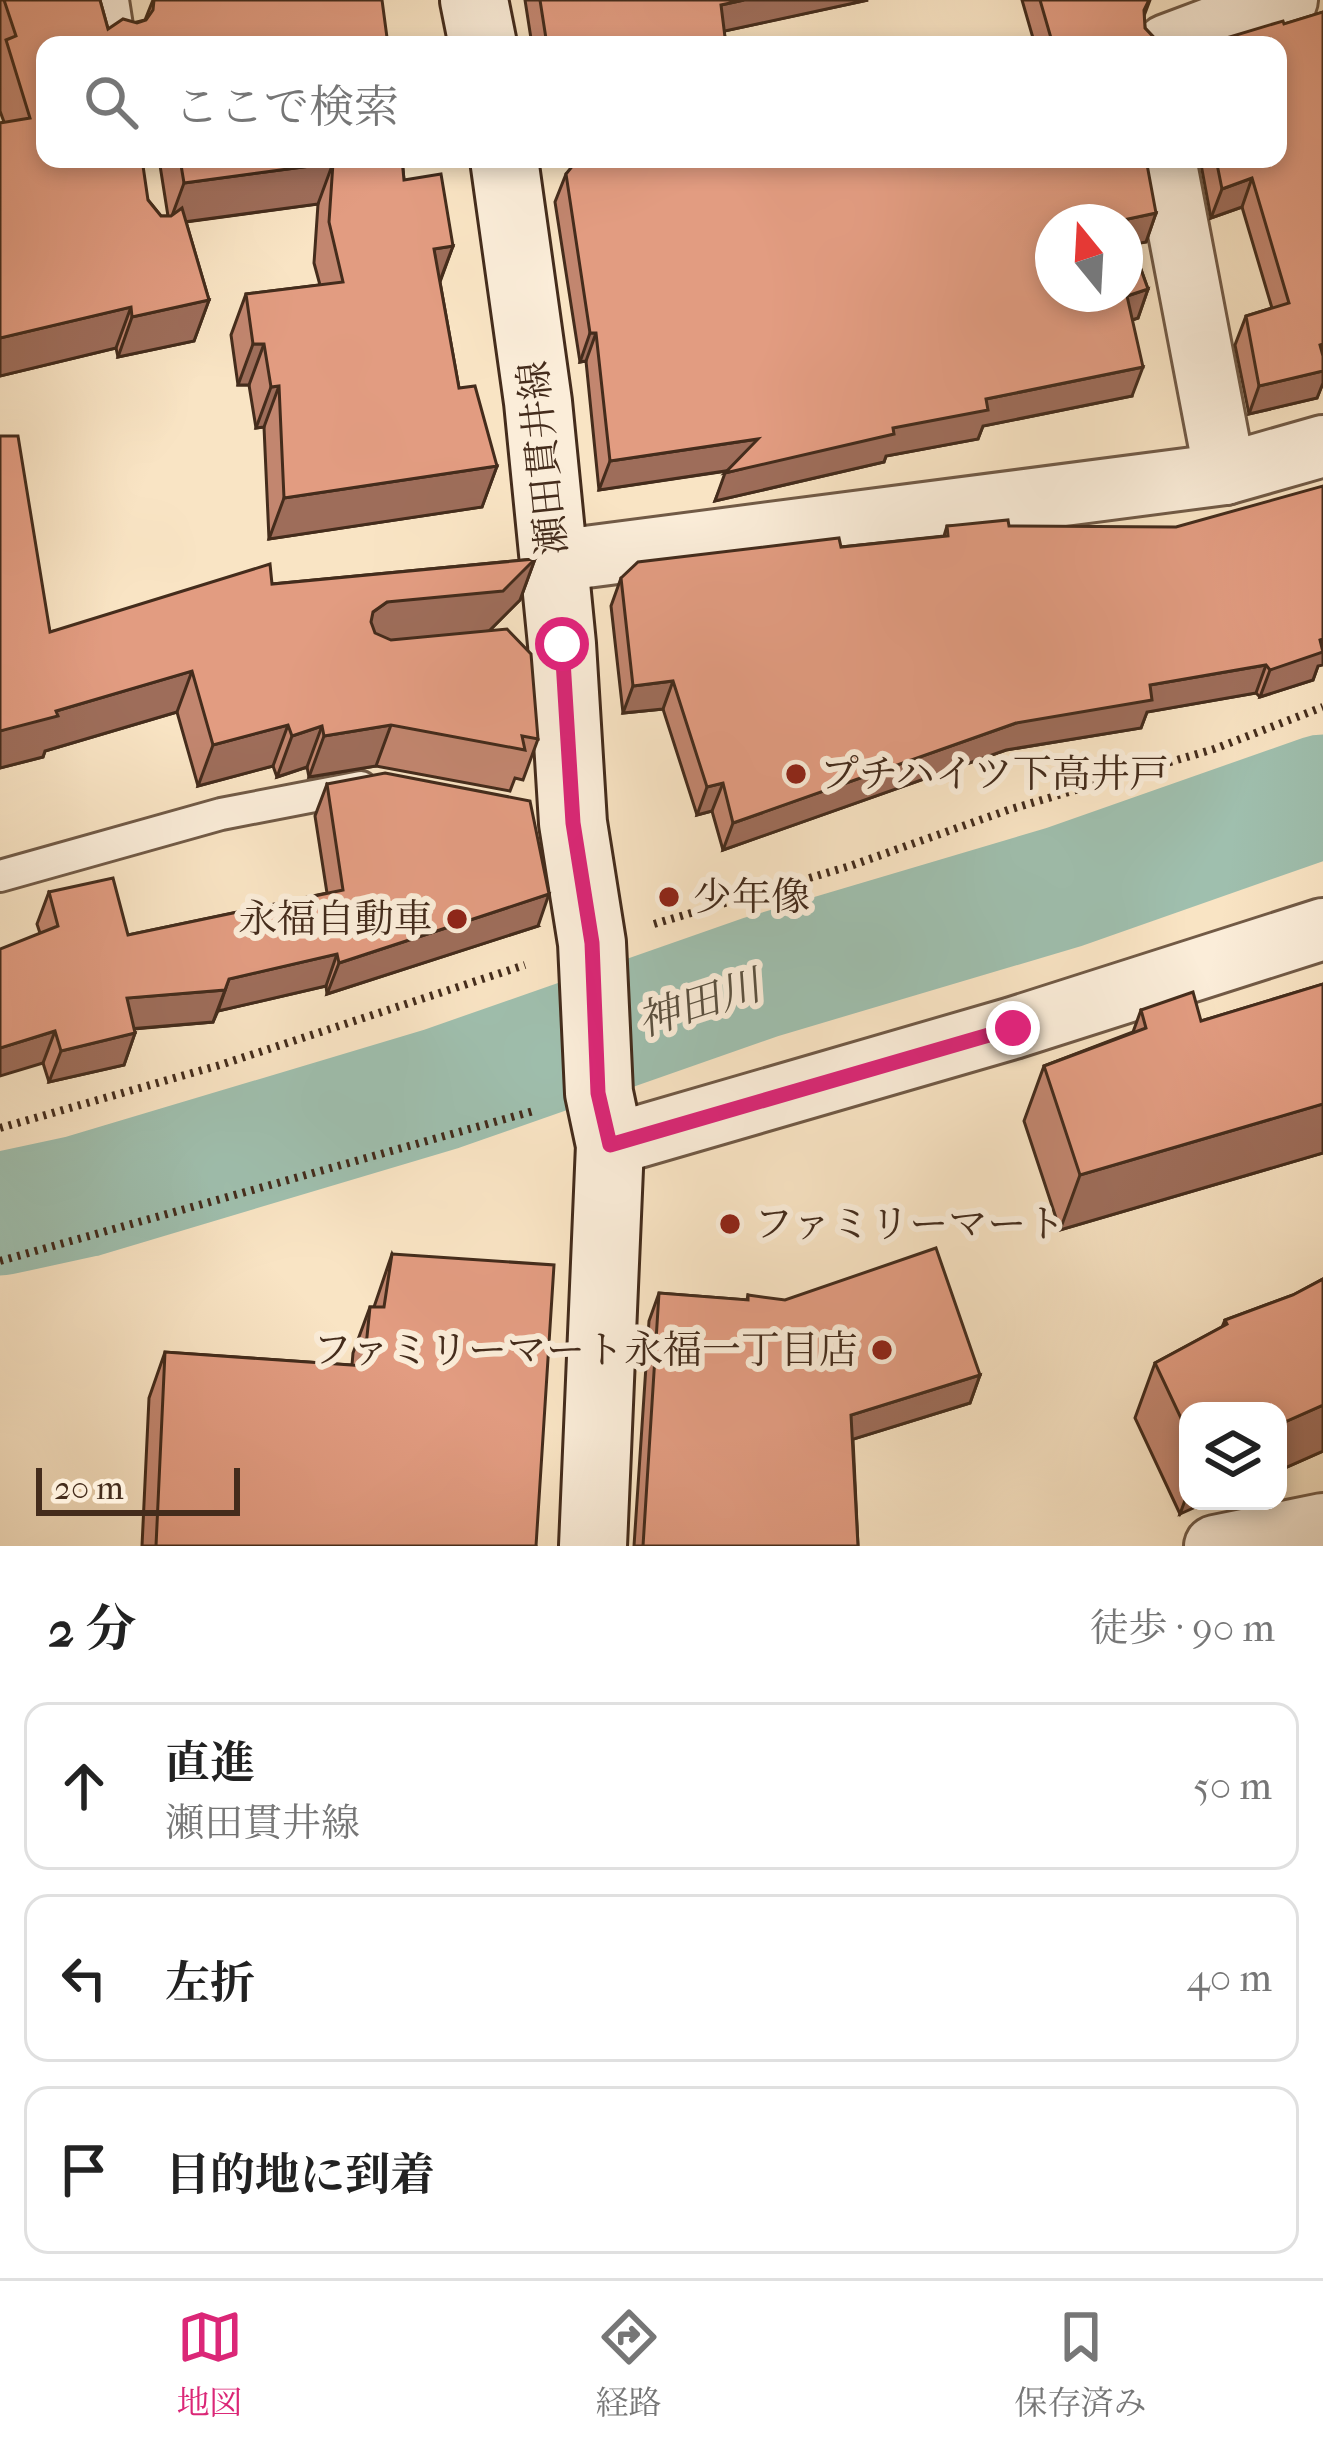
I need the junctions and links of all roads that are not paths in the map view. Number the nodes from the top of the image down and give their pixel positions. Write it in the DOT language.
graph roads {
  1 [pos="113,0"];
  2 [pos="475,0"];
  3 [pos="1287,0"];
  4 [pos="119,36"];
  5 [pos="481,36"];
  6 [pos="1191,36"];
  7 [pos="505,168"];
  8 [pos="1167,168"];
  9 [pos="1323,446"];
  10 [pos="1225,474"];
  11 [pos="555,561"];
  12 [pos="395,789"];
  13 [pos="0,876"];
  14 [pos="1323,929"];
  15 [pos="602,1103"];
  16 [pos="1323,1524"];
  17 [pos="593,1546"];
  18 [pos="1215,1546"];
  1 -- 4 [label="lane"];
  2 -- 5 [label="main road"];
  3 -- 6 [label="street"];
  7 -- 11 [label="main road, 瀬田貫井線"];
  8 -- 10 [label="street"];
  9 -- 10 [label="street"];
  10 -- 11 [label="street"];
  11 -- 15 [label="main road, 瀬田貫井線"];
  12 -- 13 [label="lane"];
  14 -- 15 [label="street"];
  15 -- 17 [label="main road, 瀬田貫井線"];
  16 -- 18 [label="street"];
}
